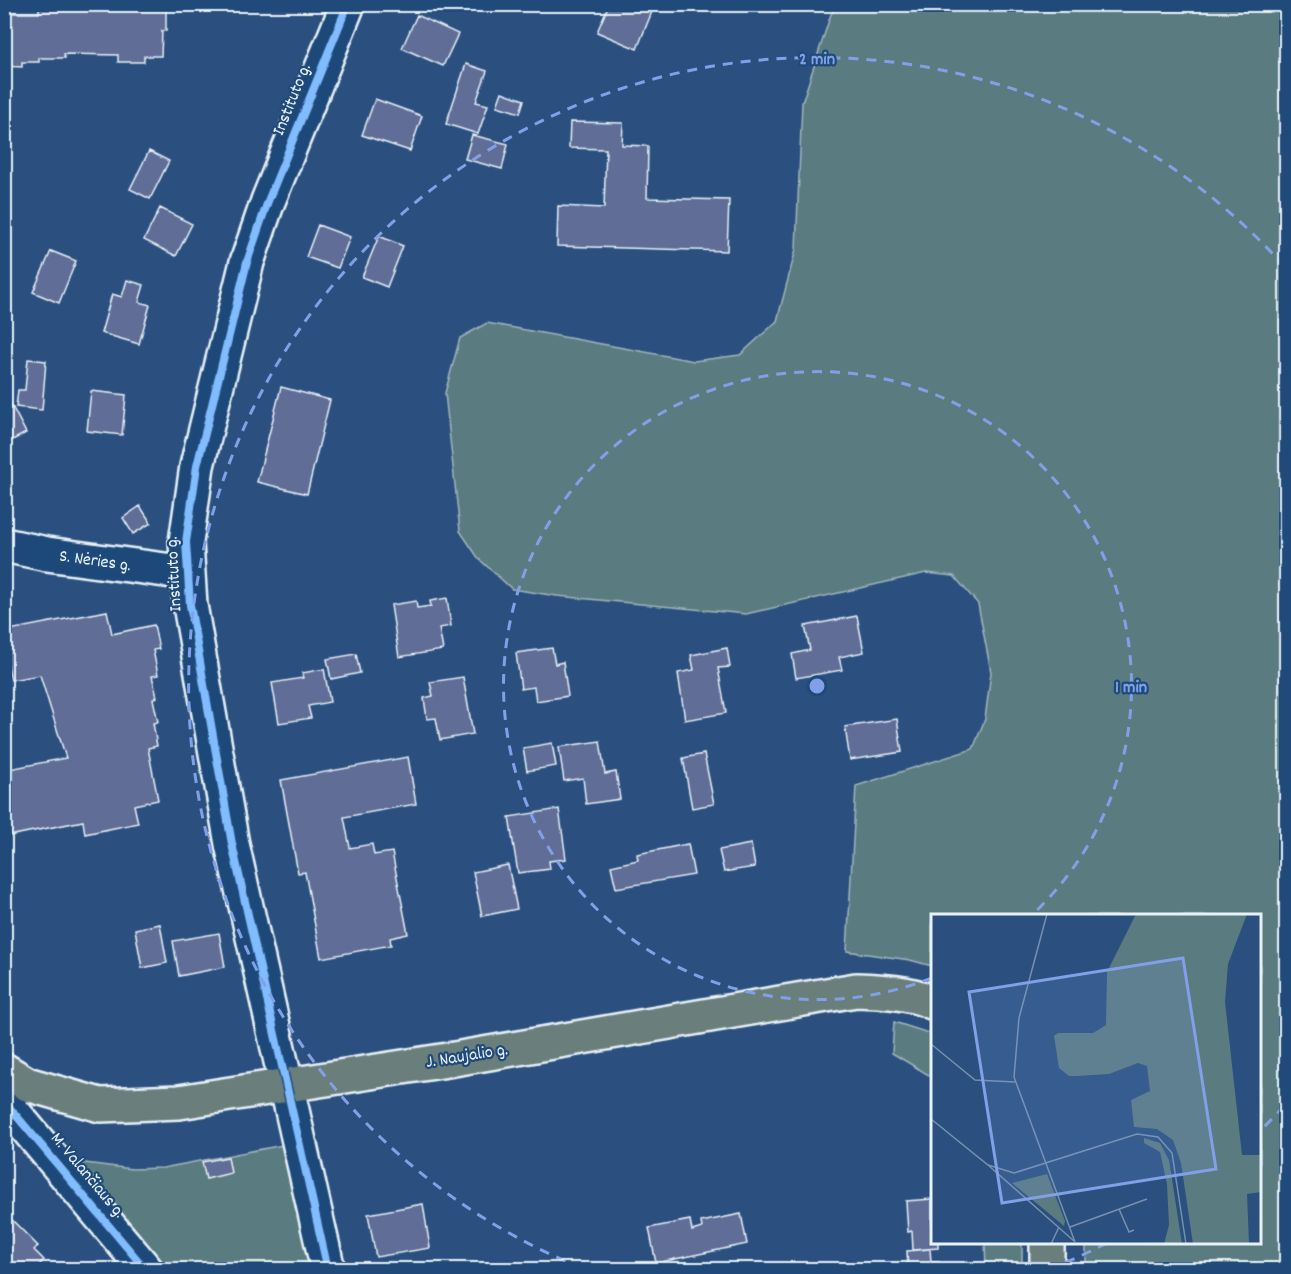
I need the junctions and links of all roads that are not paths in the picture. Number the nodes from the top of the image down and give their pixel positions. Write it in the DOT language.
graph roads {
  1 [pos="348,4"];
  2 [pos="4,545"];
  3 [pos="187,573"];
  4 [pos="931,1001"];
  5 [pos="4,1070"];
  6 [pos="286,1086"];
  7 [pos="4,1101"];
  8 [pos="1047,1244"];
  9 [pos="146,1269"];
  10 [pos="328,1269"];
  11 [pos="1047,1269"];
  1 -- 3 [label="street, Instituto g."];
  2 -- 3 [label="street, S. Nėries g."];
  3 -- 6 [label="street, Instituto g."];
  4 -- 6 [label="main road, J. Naujalio g."];
  5 -- 6 [label="main road, J. Naujalio g."];
  6 -- 10 [label="street, Instituto g."];
  7 -- 9 [label="street, M. Valančiaus g."];
  8 -- 11 [label="main road"];
}
